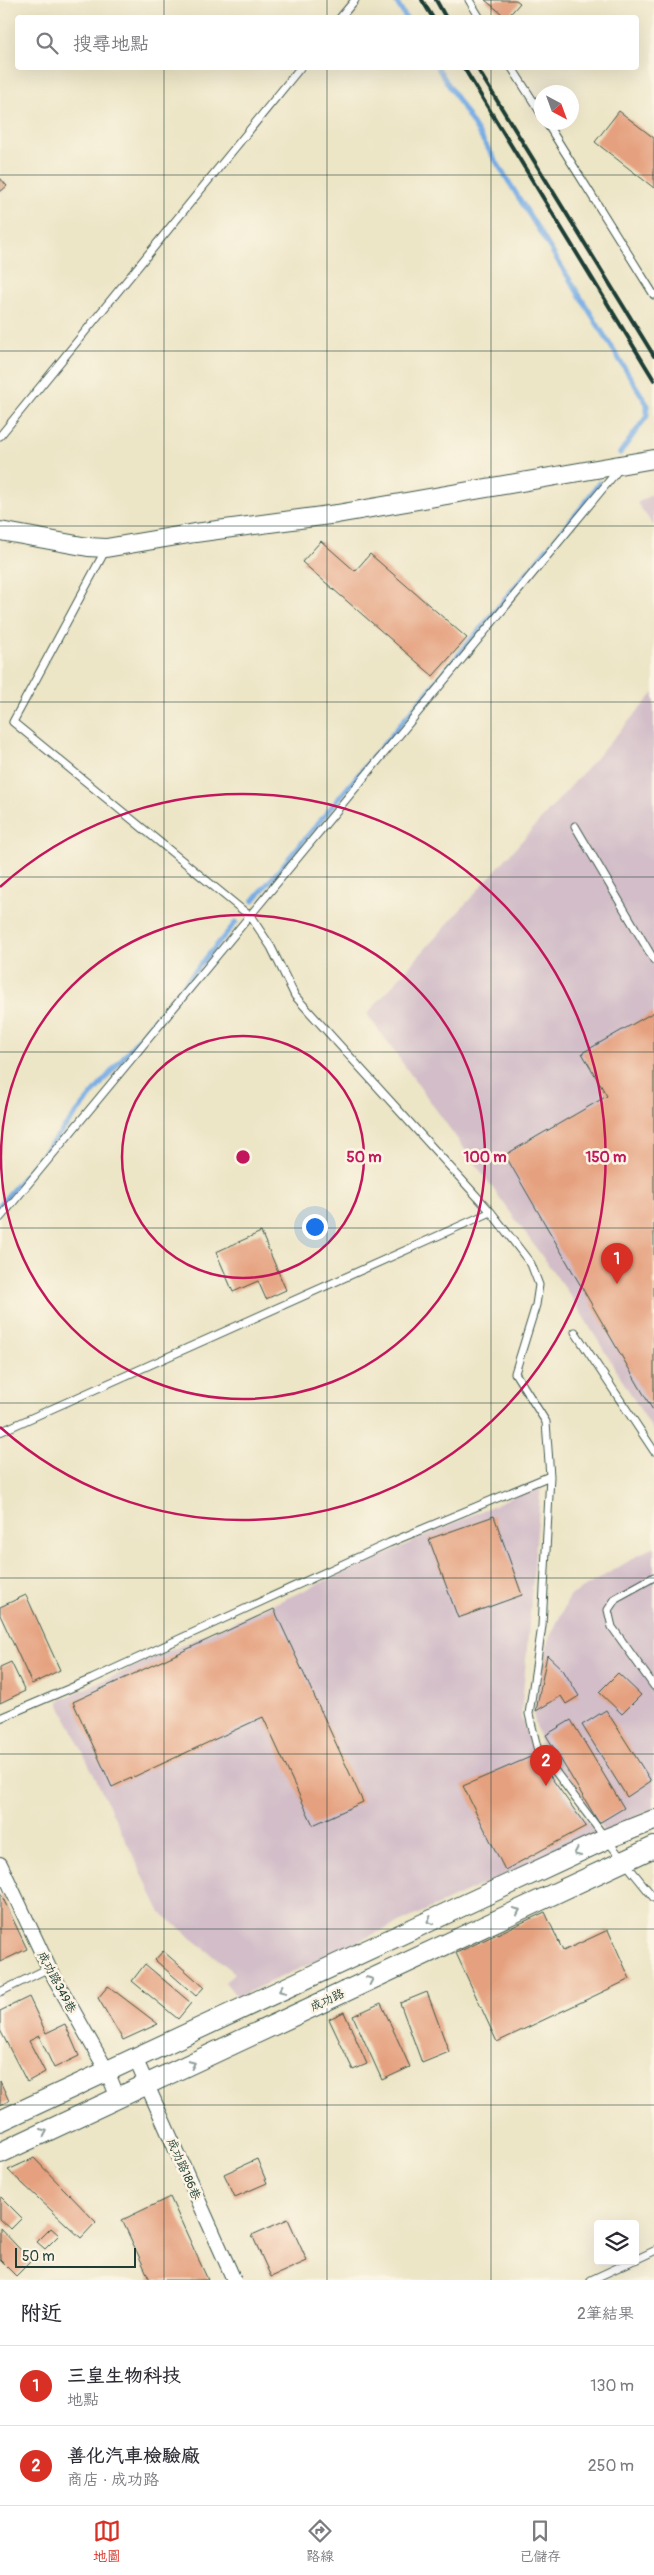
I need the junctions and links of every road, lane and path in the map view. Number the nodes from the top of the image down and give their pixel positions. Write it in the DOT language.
graph roads {
  1 [pos="354,0"];
  2 [pos="469,0"];
  3 [pos="342,15"];
  4 [pos="478,15"];
  5 [pos="298,70"];
  6 [pos="513,70"];
  7 [pos="534,102"];
  8 [pos="551,130"];
  9 [pos="654,295"];
  10 [pos="0,436"];
  11 [pos="654,459"];
  12 [pos="621,466"];
  13 [pos="0,531"];
  14 [pos="106,548"];
  15 [pos="576,826"];
  16 [pos="251,917"];
  17 [pos="654,960"];
  18 [pos="490,1212"];
  19 [pos="0,1218"];
  20 [pos="575,1332"];
  21 [pos="0,1432"];
  22 [pos="654,1451"];
  23 [pos="550,1476"];
  24 [pos="654,1577"];
  25 [pos="654,1686"];
  26 [pos="0,1718"];
  27 [pos="654,1820"];
  28 [pos="606,1840"];
  29 [pos="654,1847"];
  30 [pos="623,1860"];
  31 [pos="0,1864"];
  32 [pos="654,1898"];
  33 [pos="49,1968"];
  34 [pos="0,1992"];
  35 [pos="134,2058"];
  36 [pos="107,2071"];
  37 [pos="147,2086"];
  38 [pos="118,2098"];
  39 [pos="0,2121"];
  40 [pos="0,2153"];
  41 [pos="654,2251"];
  42 [pos="639,2258"];
  43 [pos="623,2265"];
  44 [pos="234,2280"];
  45 [pos="591,2280"];
  1 -- 3 [label="lane"];
  2 -- 4 [label="lane"];
  5 -- 10 [label="lane"];
  6 -- 7 [label="lane"];
  8 -- 9 [label="lane"];
  11 -- 12 [label="street"];
  12 -- 14 [label="street"];
  12 -- 16 [label="lane"];
  13 -- 14 [label="street"];
  14 -- 16 [label="lane"];
  15 -- 17 [label="lane"];
  16 -- 18 [label="lane"];
  16 -- 19 [label="lane"];
  18 -- 21 [label="lane"];
  18 -- 23 [label="lane"];
  20 -- 22 [label="lane"];
  23 -- 26 [label="lane"];
  23 -- 28 [label="lane"];
  24 -- 25 [label="lane"];
  27 -- 28 [label="main road"];
  28 -- 30 [label="lane"];
  28 -- 35 [label="main road, one-way"];
  29 -- 30 [label="main road, 成功路"];
  30 -- 32 [label="lane"];
  37 -- 30 [label="main road, 成功路, one-way"];
  31 -- 33 [label="street, 成功路349巷"];
  33 -- 34 [label="lane"];
  33 -- 36 [label="street, 成功路349巷"];
  35 -- 36 [label="main road"];
  35 -- 37 [label="street, 成功路186巷"];
  36 -- 38 [label="street, 成功路349巷"];
  36 -- 39 [label="main road"];
  37 -- 38 [label="main road, 成功路"];
  37 -- 44 [label="street, 成功路186巷"];
  40 -- 38 [label="main road, 成功路, one-way"];
  41 -- 42 [label="lane"];
  43 -- 45 [label="lane"];
}
